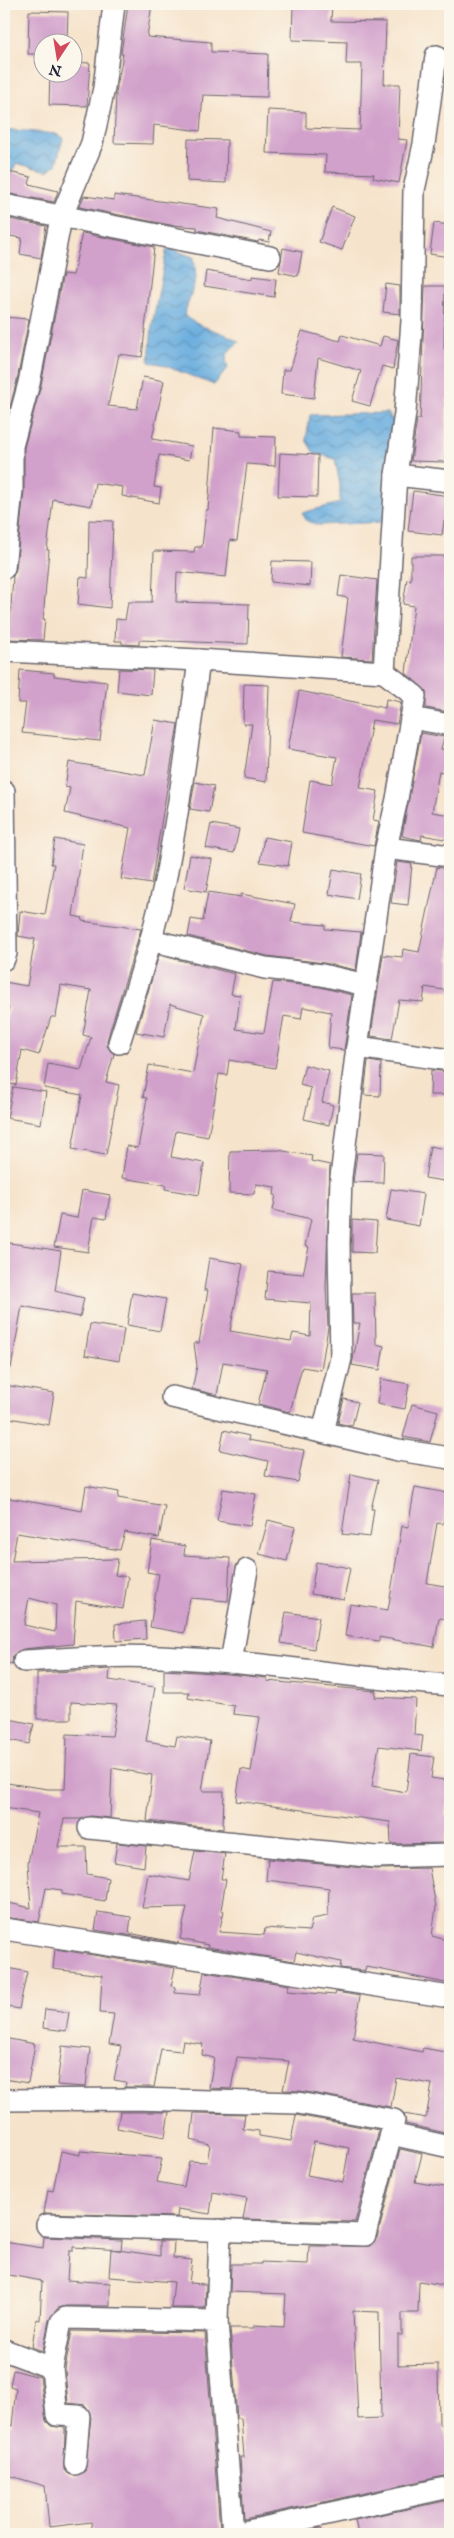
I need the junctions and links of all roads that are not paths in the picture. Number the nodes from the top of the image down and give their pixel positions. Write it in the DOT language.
graph roads {
  1 [pos="114,4"];
  2 [pos="436,56"];
  3 [pos="4,206"];
  4 [pos="61,218"];
  5 [pos="270,257"];
  6 [pos="396,475"];
  7 [pos="450,481"];
  8 [pos="4,568"];
  9 [pos="4,651"];
  10 [pos="199,660"];
  11 [pos="384,672"];
  12 [pos="411,718"];
  13 [pos="450,725"];
  14 [pos="4,791"];
  15 [pos="386,848"];
  16 [pos="450,856"];
  17 [pos="151,940"];
  18 [pos="4,959"];
  19 [pos="366,985"];
  20 [pos="119,1044"];
  21 [pos="356,1047"];
  22 [pos="450,1060"];
  23 [pos="172,1397"];
  24 [pos="323,1432"];
  25 [pos="450,1458"];
  26 [pos="247,1570"];
  27 [pos="24,1661"];
  28 [pos="231,1662"];
  29 [pos="450,1685"];
  30 [pos="89,1828"];
  31 [pos="450,1855"];
  32 [pos="4,1929"];
  33 [pos="450,1997"];
  34 [pos="4,2100"];
  35 [pos="391,2134"];
  36 [pos="450,2148"];
  37 [pos="47,2225"];
  38 [pos="220,2230"];
  39 [pos="217,2321"];
  40 [pos="4,2350"];
  41 [pos="52,2368"];
  42 [pos="75,2464"];
  43 [pos="450,2487"];
  44 [pos="234,2534"];
  1 -- 4 [label="street"];
  2 -- 6 [label="street"];
  3 -- 4 [label="street"];
  4 -- 5 [label="street"];
  4 -- 8 [label="street"];
  6 -- 7 [label="street"];
  6 -- 11 [label="street"];
  9 -- 10 [label="street"];
  10 -- 11 [label="street"];
  10 -- 17 [label="street"];
  11 -- 12 [label="street"];
  12 -- 13 [label="street"];
  12 -- 15 [label="street"];
  14 -- 18 [label="street"];
  15 -- 16 [label="street"];
  15 -- 19 [label="street"];
  17 -- 19 [label="street"];
  17 -- 20 [label="street"];
  19 -- 21 [label="street"];
  21 -- 22 [label="street"];
  21 -- 24 [label="street"];
  23 -- 24 [label="street"];
  24 -- 25 [label="street"];
  26 -- 28 [label="street"];
  27 -- 28 [label="street"];
  28 -- 29 [label="street"];
  30 -- 31 [label="street"];
  32 -- 33 [label="street"];
  34 -- 35 [label="street"];
  35 -- 36 [label="street"];
  35 -- 38 [label="street"];
  37 -- 38 [label="street"];
  38 -- 39 [label="street"];
  39 -- 41 [label="street"];
  39 -- 44 [label="street"];
  40 -- 41 [label="street"];
  41 -- 42 [label="street"];
  43 -- 44 [label="street"];
}
